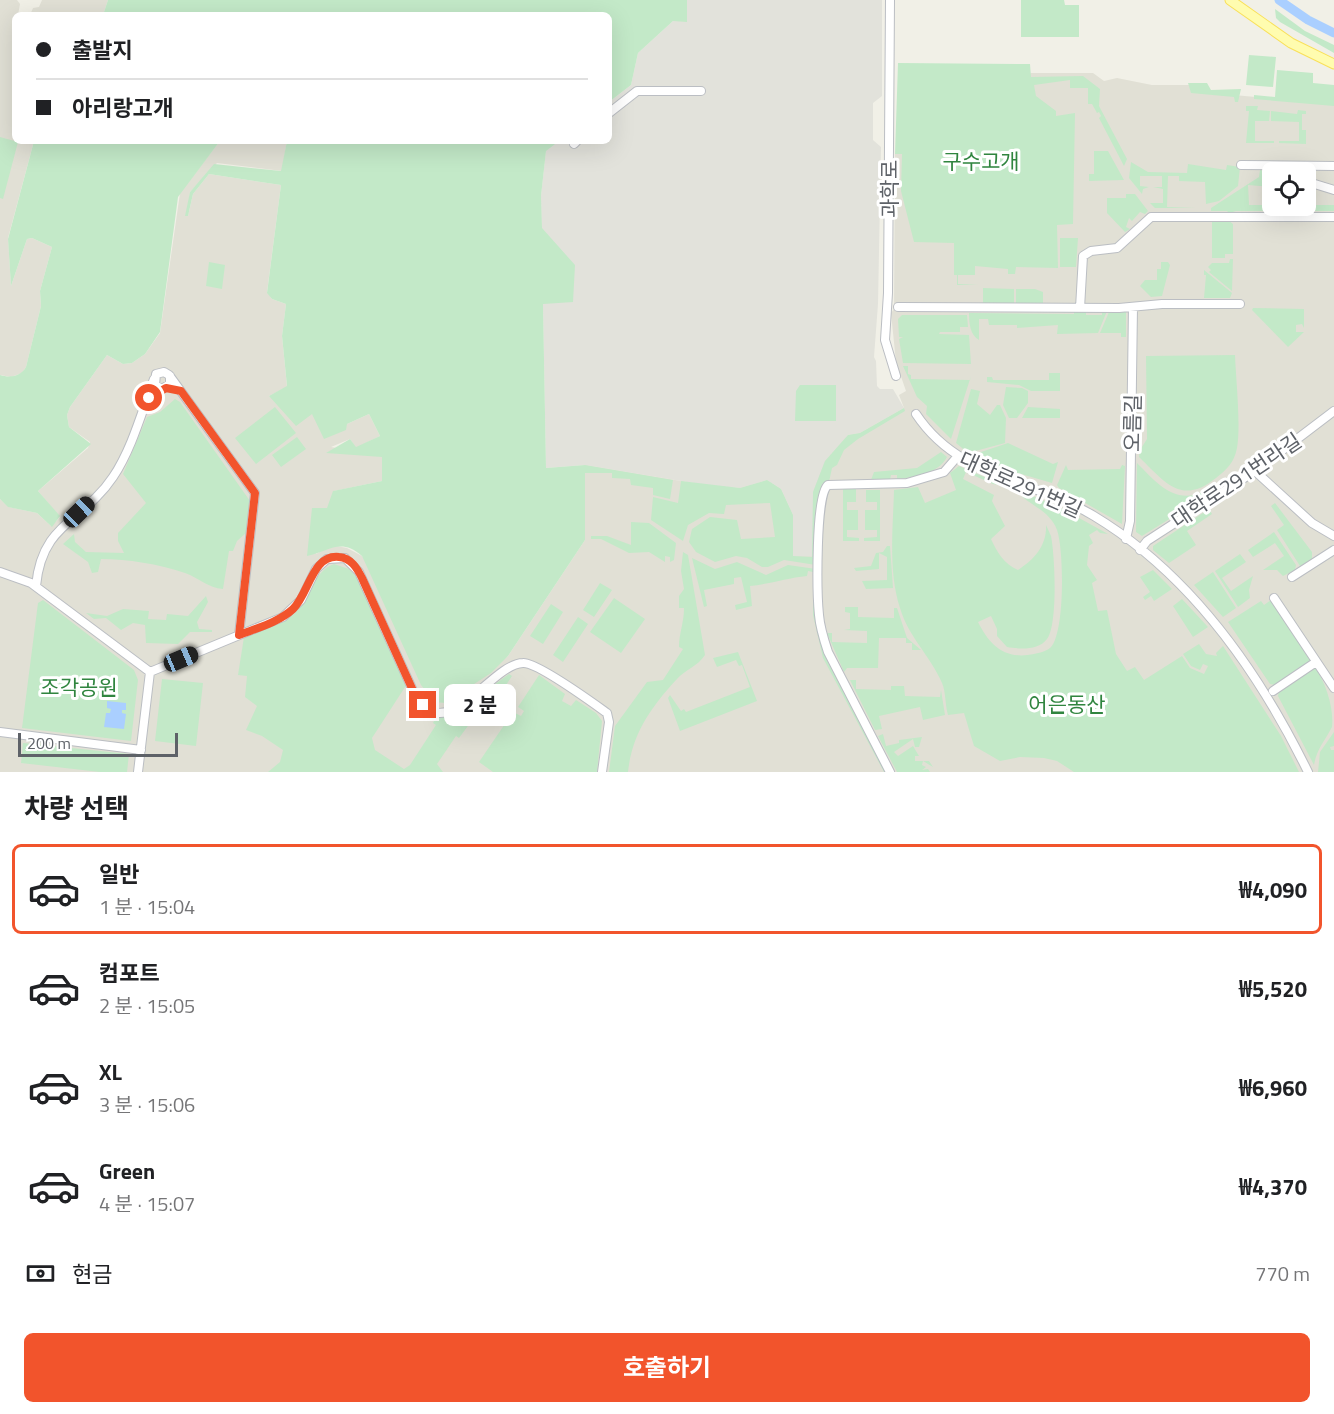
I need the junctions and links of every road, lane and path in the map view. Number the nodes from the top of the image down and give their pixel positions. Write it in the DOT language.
graph roads {
  1 [pos="890,0"];
  2 [pos="1230,0"];
  3 [pos="1334,64"];
  4 [pos="700,91"];
  5 [pos="612,111"];
  6 [pos="1241,165"];
  7 [pos="1334,166"];
  8 [pos="1262,167"];
  9 [pos="1316,168"];
  10 [pos="1316,184"];
  11 [pos="1334,190"];
  12 [pos="1334,217"];
  13 [pos="1240,304"];
  14 [pos="898,307"];
  15 [pos="1080,308"];
  16 [pos="1133,309"];
  17 [pos="170,376"];
  18 [pos="896,376"];
  19 [pos="154,378"];
  20 [pos="164,389"];
  21 [pos="181,391"];
  22 [pos="145,403"];
  23 [pos="1334,411"];
  24 [pos="916,414"];
  25 [pos="957,457"];
  26 [pos="1255,471"];
  27 [pos="1334,536"];
  28 [pos="1126,539"];
  29 [pos="1140,550"];
  30 [pos="1334,550"];
  31 [pos="0,572"];
  32 [pos="1292,577"];
  33 [pos="36,586"];
  34 [pos="1274,598"];
  35 [pos="239,635"];
  36 [pos="1316,662"];
  37 [pos="150,672"];
  38 [pos="1334,688"];
  39 [pos="1273,691"];
  40 [pos="0,732"];
  41 [pos="141,750"];
  42 [pos="138,772"];
  43 [pos="602,772"];
  44 [pos="890,772"];
  45 [pos="1308,772"];
  1 -- 18 [label="street, 과학로"];
  2 -- 3 [label="main road"];
  4 -- 5 [label="street"];
  6 -- 8 [label="street"];
  7 -- 9 [label="street"];
  10 -- 11 [label="street"];
  12 -- 15 [label="street"];
  13 -- 16 [label="street"];
  14 -- 15 [label="street"];
  15 -- 16 [label="street"];
  16 -- 28 [label="street, 오름길"];
  17 -- 19 [label="street"];
  17 -- 20 [label="street"];
  17 -- 21 [label="street"];
  19 -- 20 [label="street"];
  19 -- 22 [label="street"];
  20 -- 21 [label="street"];
  20 -- 22 [label="street"];
  21 -- 35 [label="street"];
  22 -- 33 [label="street"];
  23 -- 26 [label="street, 대학로291번라길"];
  24 -- 25 [label="street, 대학로291번길"];
  25 -- 28 [label="street, 대학로291번길"];
  25 -- 44 [label="street"];
  26 -- 27 [label="street"];
  26 -- 29 [label="street, 대학로291번라길"];
  28 -- 29 [label="street, 대학로291번길"];
  29 -- 45 [label="street, 대학로291번길"];
  30 -- 32 [label="street"];
  31 -- 33 [label="street"];
  33 -- 37 [label="street"];
  34 -- 36 [label="street"];
  35 -- 37 [label="street"];
  35 -- 43 [label="street"];
  36 -- 38 [label="street"];
  36 -- 39 [label="street"];
  37 -- 41 [label="street"];
  40 -- 41 [label="street"];
  41 -- 42 [label="street"];
}
